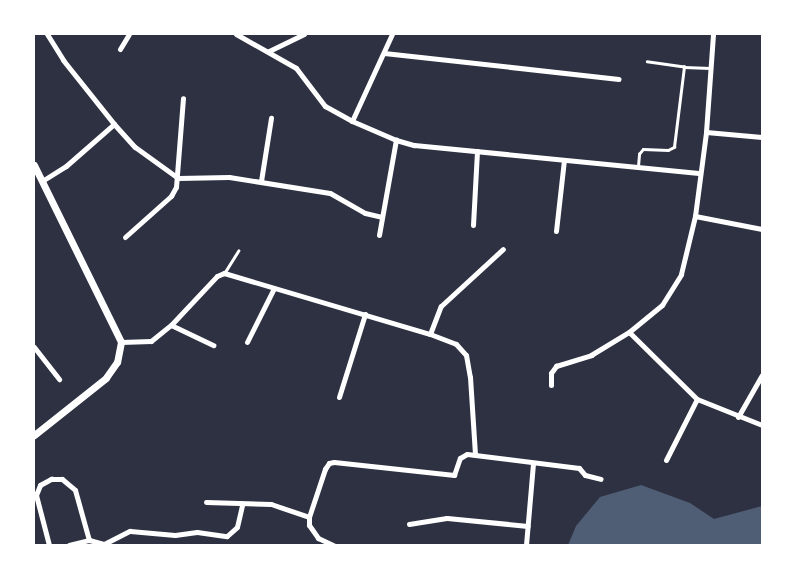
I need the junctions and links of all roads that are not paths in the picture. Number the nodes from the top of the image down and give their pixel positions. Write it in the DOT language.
graph roads {
  1 [pos="47,34"];
  2 [pos="129,34"];
  3 [pos="236,34"];
  4 [pos="304,34"];
  5 [pos="392,34"];
  6 [pos="713,34"];
  7 [pos="120,49"];
  8 [pos="269,51"];
  9 [pos="384,53"];
  10 [pos="647,62"];
  11 [pos="684,67"];
  12 [pos="711,68"];
  13 [pos="619,79"];
  14 [pos="183,98"];
  15 [pos="271,118"];
  16 [pos="352,121"];
  17 [pos="114,124"];
  18 [pos="706,132"];
  19 [pos="762,136"];
  20 [pos="396,140"];
  21 [pos="477,151"];
  22 [pos="564,160"];
  23 [pos="34,165"];
  24 [pos="638,166"];
  25 [pos="699,173"];
  26 [pos="178,178"];
  27 [pos="261,181"];
  28 [pos="42,182"];
  29 [pos="696,216"];
  30 [pos="382,217"];
  31 [pos="473,225"];
  32 [pos="762,229"];
  33 [pos="556,230"];
  34 [pos="379,234"];
  35 [pos="125,237"];
  36 [pos="503,249"];
  37 [pos="238,251"];
  38 [pos="224,273"];
  39 [pos="274,288"];
  40 [pos="365,314"];
  41 [pos="171,325"];
  42 [pos="629,332"];
  43 [pos="430,334"];
  44 [pos="120,342"];
  45 [pos="247,342"];
  46 [pos="213,346"];
  47 [pos="34,347"];
  48 [pos="762,375"];
  49 [pos="59,378"];
  50 [pos="551,385"];
  51 [pos="340,397"];
  52 [pos="697,399"];
  53 [pos="738,417"];
  54 [pos="762,425"];
  55 [pos="34,435"];
  56 [pos="475,455"];
  57 [pos="666,460"];
  58 [pos="533,464"];
  59 [pos="600,479"];
  60 [pos="206,502"];
  61 [pos="242,505"];
  62 [pos="309,517"];
  63 [pos="409,524"];
  64 [pos="528,526"];
  65 [pos="89,540"];
  66 [pos="49,545"];
  67 [pos="69,545"];
  68 [pos="104,545"];
  69 [pos="333,545"];
  70 [pos="526,545"];
  1 -- 17 [label="street"];
  2 -- 7 [label="street"];
  3 -- 8 [label="street"];
  4 -- 8 [label="street"];
  5 -- 9 [label="street"];
  6 -- 12 [label="street"];
  8 -- 16 [label="street"];
  9 -- 13 [label="street"];
  9 -- 16 [label="street"];
  10 -- 11 [label="lane"];
  11 -- 12 [label="lane"];
  11 -- 24 [label="lane"];
  12 -- 18 [label="street"];
  14 -- 26 [label="street"];
  15 -- 27 [label="street"];
  16 -- 20 [label="street"];
  17 -- 26 [label="street"];
  17 -- 28 [label="street"];
  18 -- 19 [label="street"];
  18 -- 25 [label="street"];
  20 -- 21 [label="street"];
  20 -- 30 [label="street"];
  21 -- 22 [label="street"];
  21 -- 31 [label="street"];
  22 -- 24 [label="street"];
  22 -- 33 [label="street"];
  23 -- 28 [label="street"];
  24 -- 25 [label="street"];
  25 -- 29 [label="street"];
  26 -- 27 [label="street"];
  26 -- 35 [label="street"];
  27 -- 30 [label="street"];
  28 -- 44 [label="street"];
  29 -- 32 [label="street"];
  29 -- 42 [label="street"];
  30 -- 34 [label="street"];
  36 -- 43 [label="street"];
  37 -- 38 [label="lane"];
  38 -- 39 [label="street"];
  38 -- 41 [label="street"];
  39 -- 40 [label="street"];
  39 -- 45 [label="street"];
  40 -- 43 [label="street"];
  40 -- 51 [label="street"];
  41 -- 44 [label="street"];
  41 -- 46 [label="street"];
  42 -- 50 [label="street"];
  42 -- 52 [label="street"];
  43 -- 56 [label="street"];
  44 -- 55 [label="street"];
  47 -- 49 [label="street"];
  48 -- 53 [label="street"];
  52 -- 53 [label="street"];
  52 -- 57 [label="street"];
  53 -- 54 [label="street"];
  56 -- 58 [label="street"];
  56 -- 62 [label="street"];
  58 -- 59 [label="street"];
  58 -- 64 [label="street"];
  60 -- 61 [label="street"];
  61 -- 62 [label="street"];
  61 -- 68 [label="street"];
  62 -- 69 [label="street"];
  63 -- 64 [label="street"];
  64 -- 70 [label="street"];
  65 -- 66 [label="street"];
  65 -- 67 [label="street"];
  65 -- 68 [label="street"];
}
